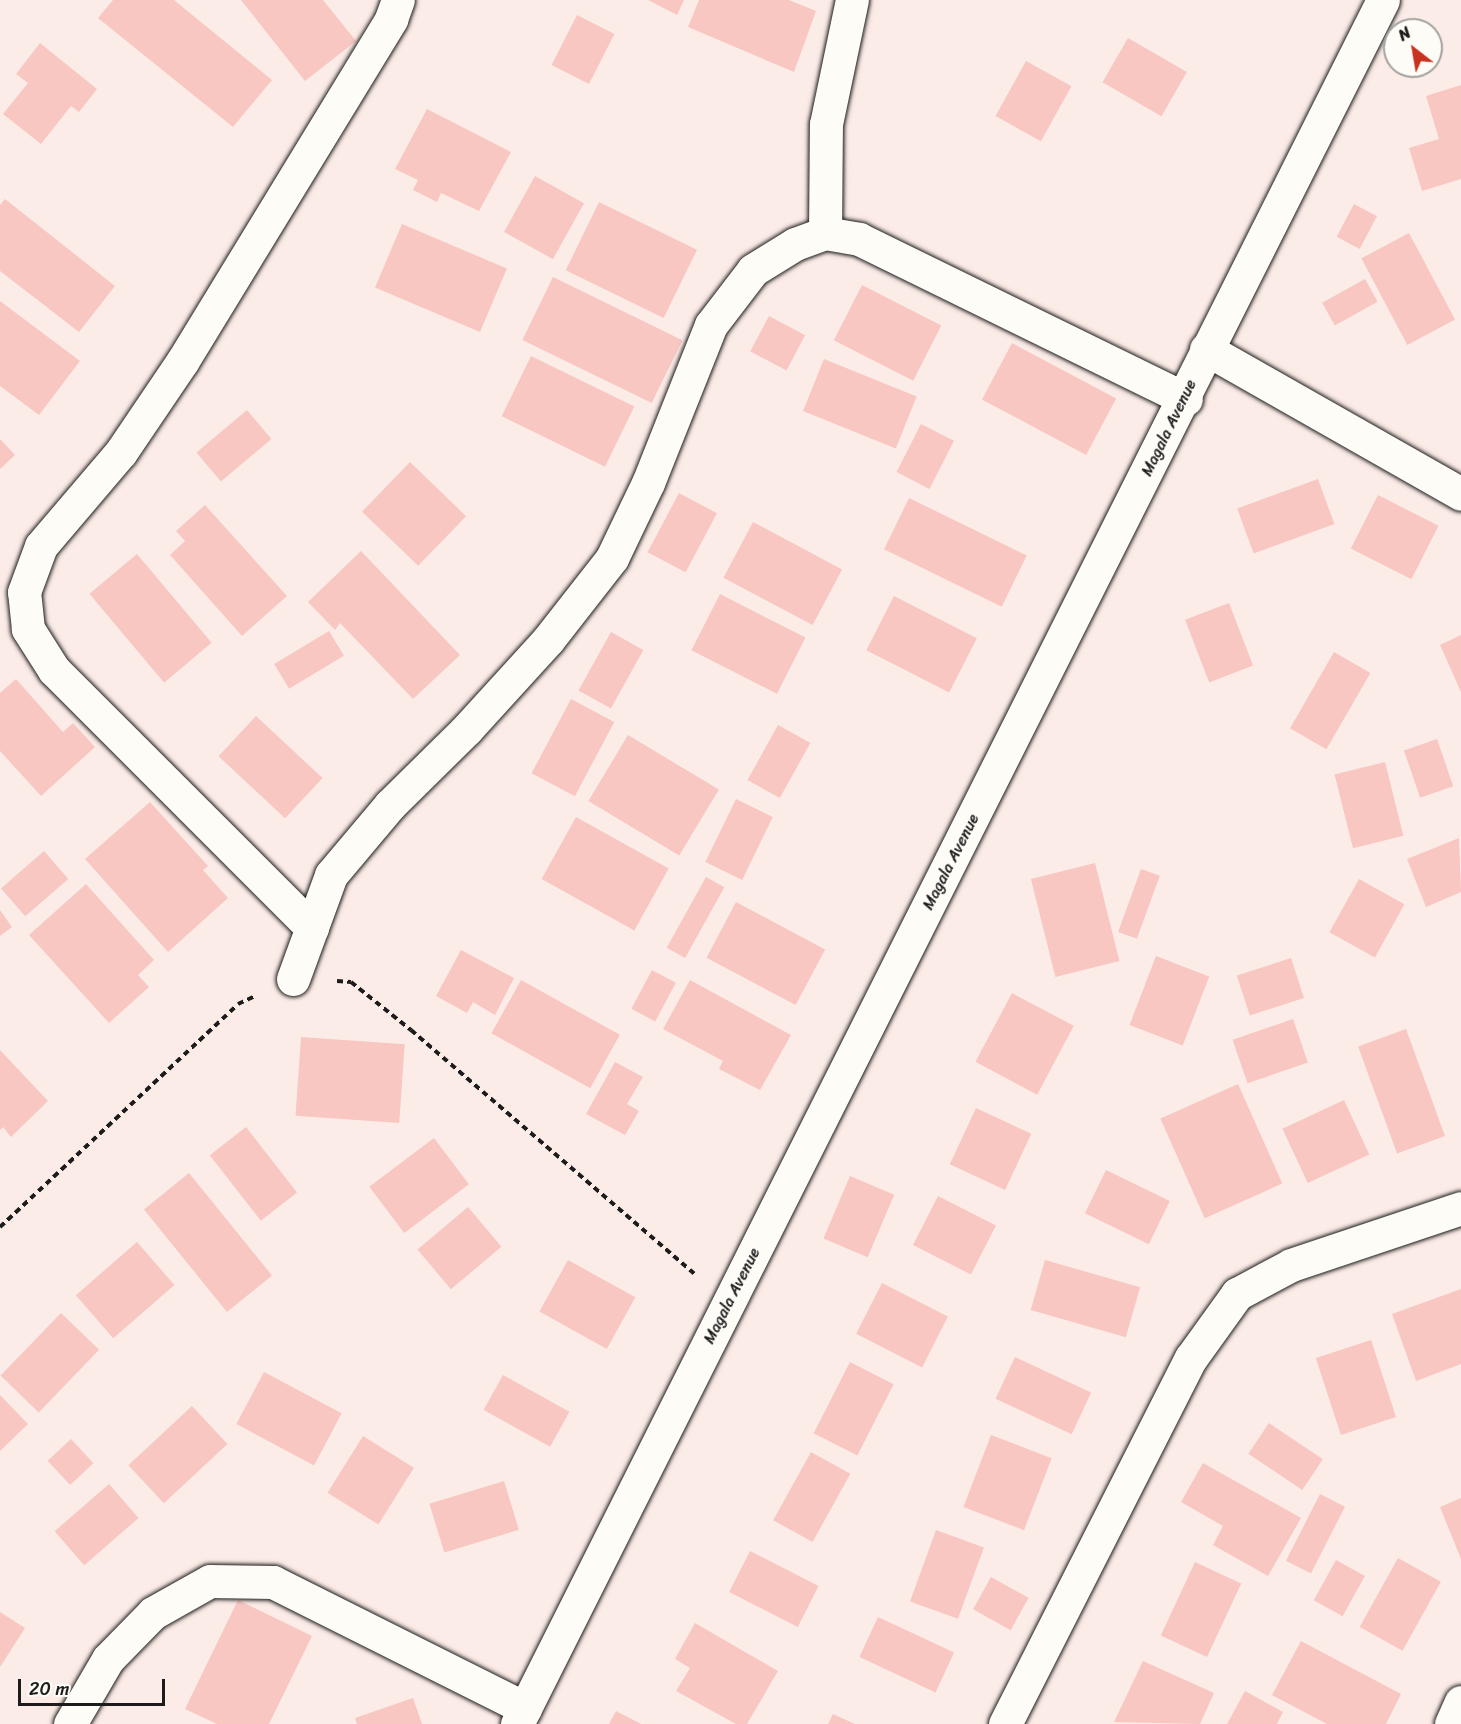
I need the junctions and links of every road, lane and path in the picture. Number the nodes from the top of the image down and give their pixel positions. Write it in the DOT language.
graph roads {
  1 [pos="398,0"];
  2 [pos="852,0"];
  3 [pos="1383,0"];
  4 [pos="825,233"];
  5 [pos="1206,350"];
  6 [pos="1186,399"];
  7 [pos="1461,494"];
  8 [pos="312,928"];
  9 [pos="293,979"];
  10 [pos="1461,1208"];
  11 [pos="0,1227"];
  12 [pos="729,1303"];
  13 [pos="1461,1702"];
  14 [pos="521,1716"];
  15 [pos="70,1724"];
  16 [pos="1005,1724"];
  17 [pos="1451,1724"];
  1 -- 8 [label="street"];
  2 -- 4 [label="street"];
  3 -- 5 [label="street, Magala Avenue"];
  4 -- 6 [label="street"];
  4 -- 8 [label="street"];
  5 -- 6 [label="street, Magala Avenue"];
  5 -- 7 [label="street"];
  6 -- 12 [label="street, Magala Avenue"];
  8 -- 9 [label="street"];
  9 -- 11 [label="path"];
  9 -- 12 [label="path"];
  10 -- 16 [label="street"];
  12 -- 14 [label="street, Magala Avenue"];
  13 -- 17 [label="street"];
  14 -- 15 [label="street"];
}
